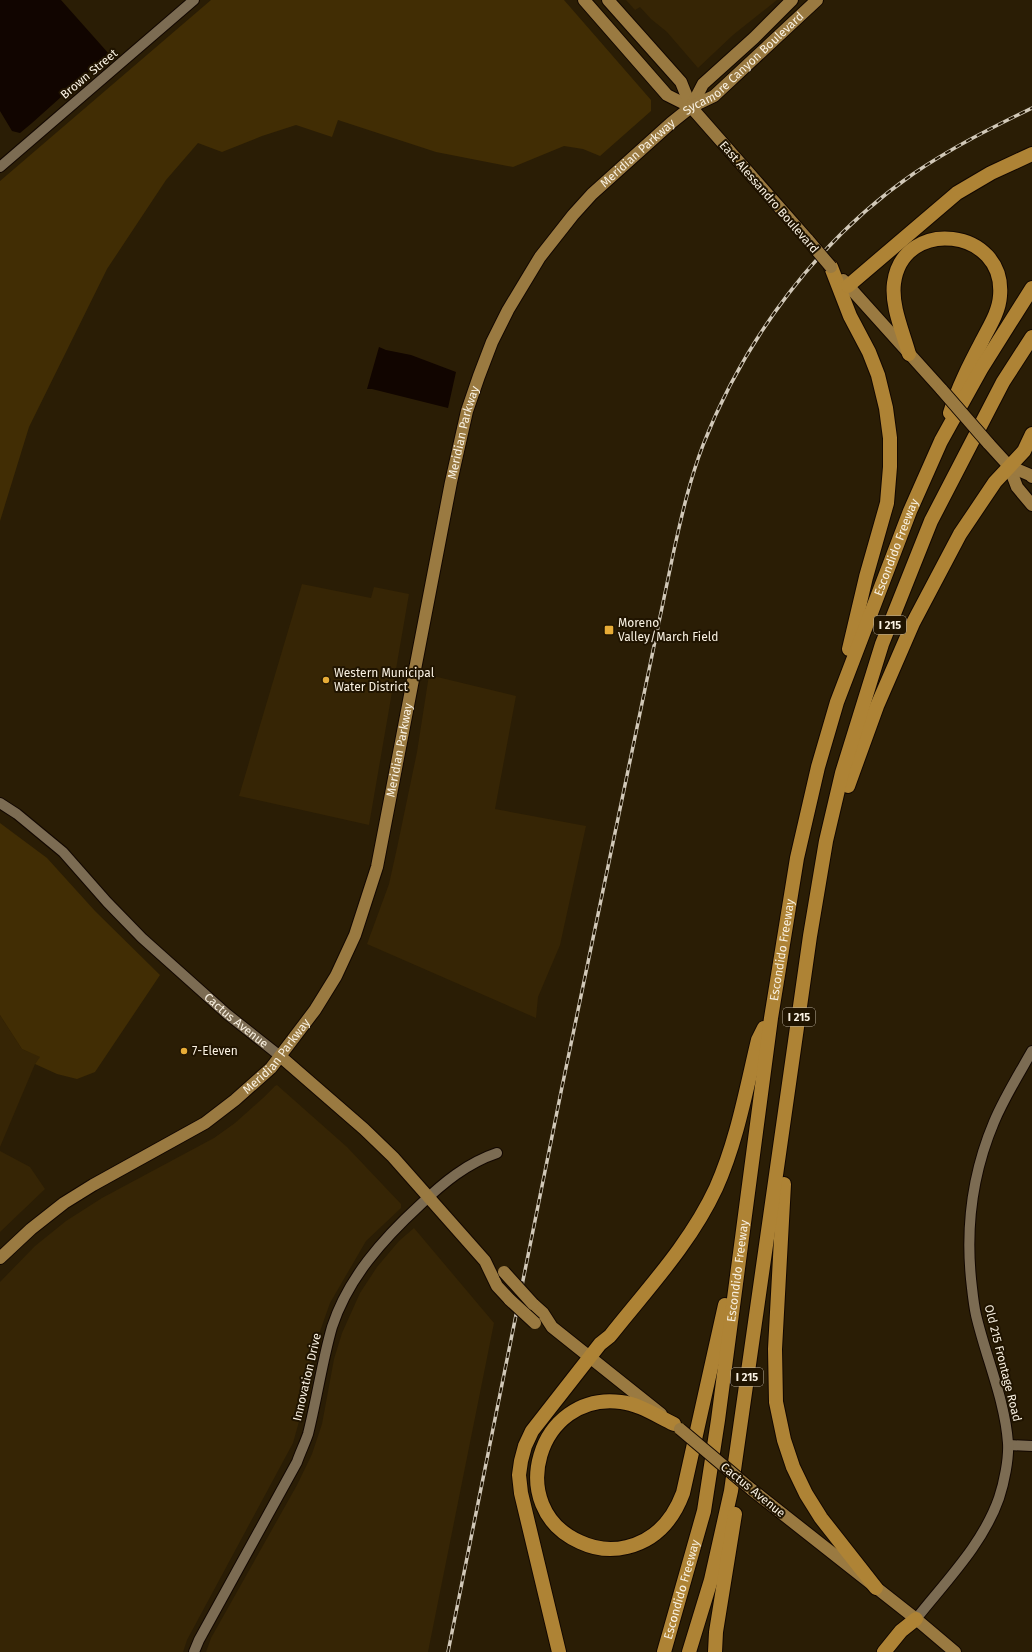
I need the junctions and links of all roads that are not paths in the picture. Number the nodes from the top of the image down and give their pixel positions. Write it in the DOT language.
graph roads {
  1 [pos="194,0"];
  2 [pos="584,0"];
  3 [pos="608,0"];
  4 [pos="792,0"];
  5 [pos="817,0"];
  6 [pos="691,107"];
  7 [pos="1032,154"];
  8 [pos="0,167"];
  9 [pos="831,267"];
  10 [pos="1032,288"];
  11 [pos="852,291"];
  12 [pos="1032,337"];
  13 [pos="909,354"];
  14 [pos="1032,434"];
  15 [pos="941,441"];
  16 [pos="1009,466"];
  17 [pos="1032,477"];
  18 [pos="1032,505"];
  19 [pos="837,702"];
  20 [pos="0,803"];
  21 [pos="810,936"];
  22 [pos="771,1018"];
  23 [pos="1032,1051"];
  24 [pos="280,1056"];
  25 [pos="788,1098"];
  26 [pos="497,1153"];
  27 [pos="428,1197"];
  28 [pos="747,1201"];
  29 [pos="0,1258"];
  30 [pos="485,1261"];
  31 [pos="552,1327"];
  32 [pos="590,1357"];
  33 [pos="677,1427"];
  34 [pos="1009,1445"];
  35 [pos="1032,1446"];
  36 [pos="731,1491"];
  37 [pos="876,1588"];
  38 [pos="916,1619"];
  39 [pos="194,1652"];
  40 [pos="559,1652"];
  41 [pos="664,1652"];
  42 [pos="690,1652"];
  43 [pos="715,1652"];
  44 [pos="884,1652"];
  45 [pos="891,1652"];
  46 [pos="955,1652"];
  1 -- 8 [label="street, Brown Street"];
  2 -- 6 [label="main road, East Alessandro Boulevard"];
  3 -- 6 [label="main road, East Alessandro Boulevard"];
  4 -- 6 [label="main road, Sycamore Canyon Boulevard"];
  5 -- 6 [label="main road, Sycamore Canyon Boulevard"];
  6 -- 9 [label="main road, East Alessandro Boulevard, bridge"];
  6 -- 24 [label="main road, Meridian Parkway"];
  7 -- 11 [label="highway"];
  9 -- 11 [label="main road, East Alessandro Boulevard"];
  9 -- 19 [label="highway"];
  10 -- 15 [label="highway, Escondido Freeway / I 215"];
  11 -- 13 [label="main road, East Alessandro Boulevard"];
  12 -- 21 [label="highway, Escondido Freeway / I 215"];
  13 -- 15 [label="highway"];
  13 -- 16 [label="main road, East Alessandro Boulevard, bridge"];
  14 -- 16 [label="highway"];
  15 -- 19 [label="highway, Escondido Freeway / I 215"];
  16 -- 17 [label="main road, East Alessandro Boulevard"];
  16 -- 18 [label="main road, East Alessandro Boulevard"];
  16 -- 21 [label="highway"];
  19 -- 22 [label="highway, Escondido Freeway / I 215"];
  20 -- 24 [label="street, Cactus Avenue"];
  21 -- 25 [label="highway, Escondido Freeway / I 215"];
  22 -- 28 [label="highway, Escondido Freeway / I 215"];
  22 -- 32 [label="highway"];
  23 -- 34 [label="street, Old 215 Frontage Road"];
  24 -- 27 [label="main road, Cactus Avenue"];
  24 -- 29 [label="main road, Meridian Parkway"];
  25 -- 36 [label="highway, Escondido Freeway / I 215"];
  25 -- 37 [label="highway"];
  26 -- 27 [label="street, Innovation Drive"];
  27 -- 30 [label="main road, Cactus Avenue"];
  27 -- 39 [label="street, Innovation Drive"];
  28 -- 33 [label="highway"];
  28 -- 41 [label="highway, Escondido Freeway / I 215"];
  30 -- 31 [label="main road, Cactus Avenue, bridge"];
  30 -- 31 [label="main road, Cactus Avenue, bridge"];
  31 -- 32 [label="main road, Cactus Avenue"];
  32 -- 33 [label="main road, Cactus Avenue"];
  32 -- 40 [label="highway"];
  33 -- 37 [label="main road, Cactus Avenue, bridge"];
  34 -- 35 [label="street"];
  34 -- 38 [label="street, Old 215 Frontage Road"];
  36 -- 42 [label="highway, Escondido Freeway / I 215"];
  36 -- 43 [label="highway"];
  37 -- 38 [label="main road, Cactus Avenue"];
  38 -- 44 [label="highway"];
  38 -- 45 [label="highway"];
  38 -- 46 [label="main road, Cactus Avenue"];
}
